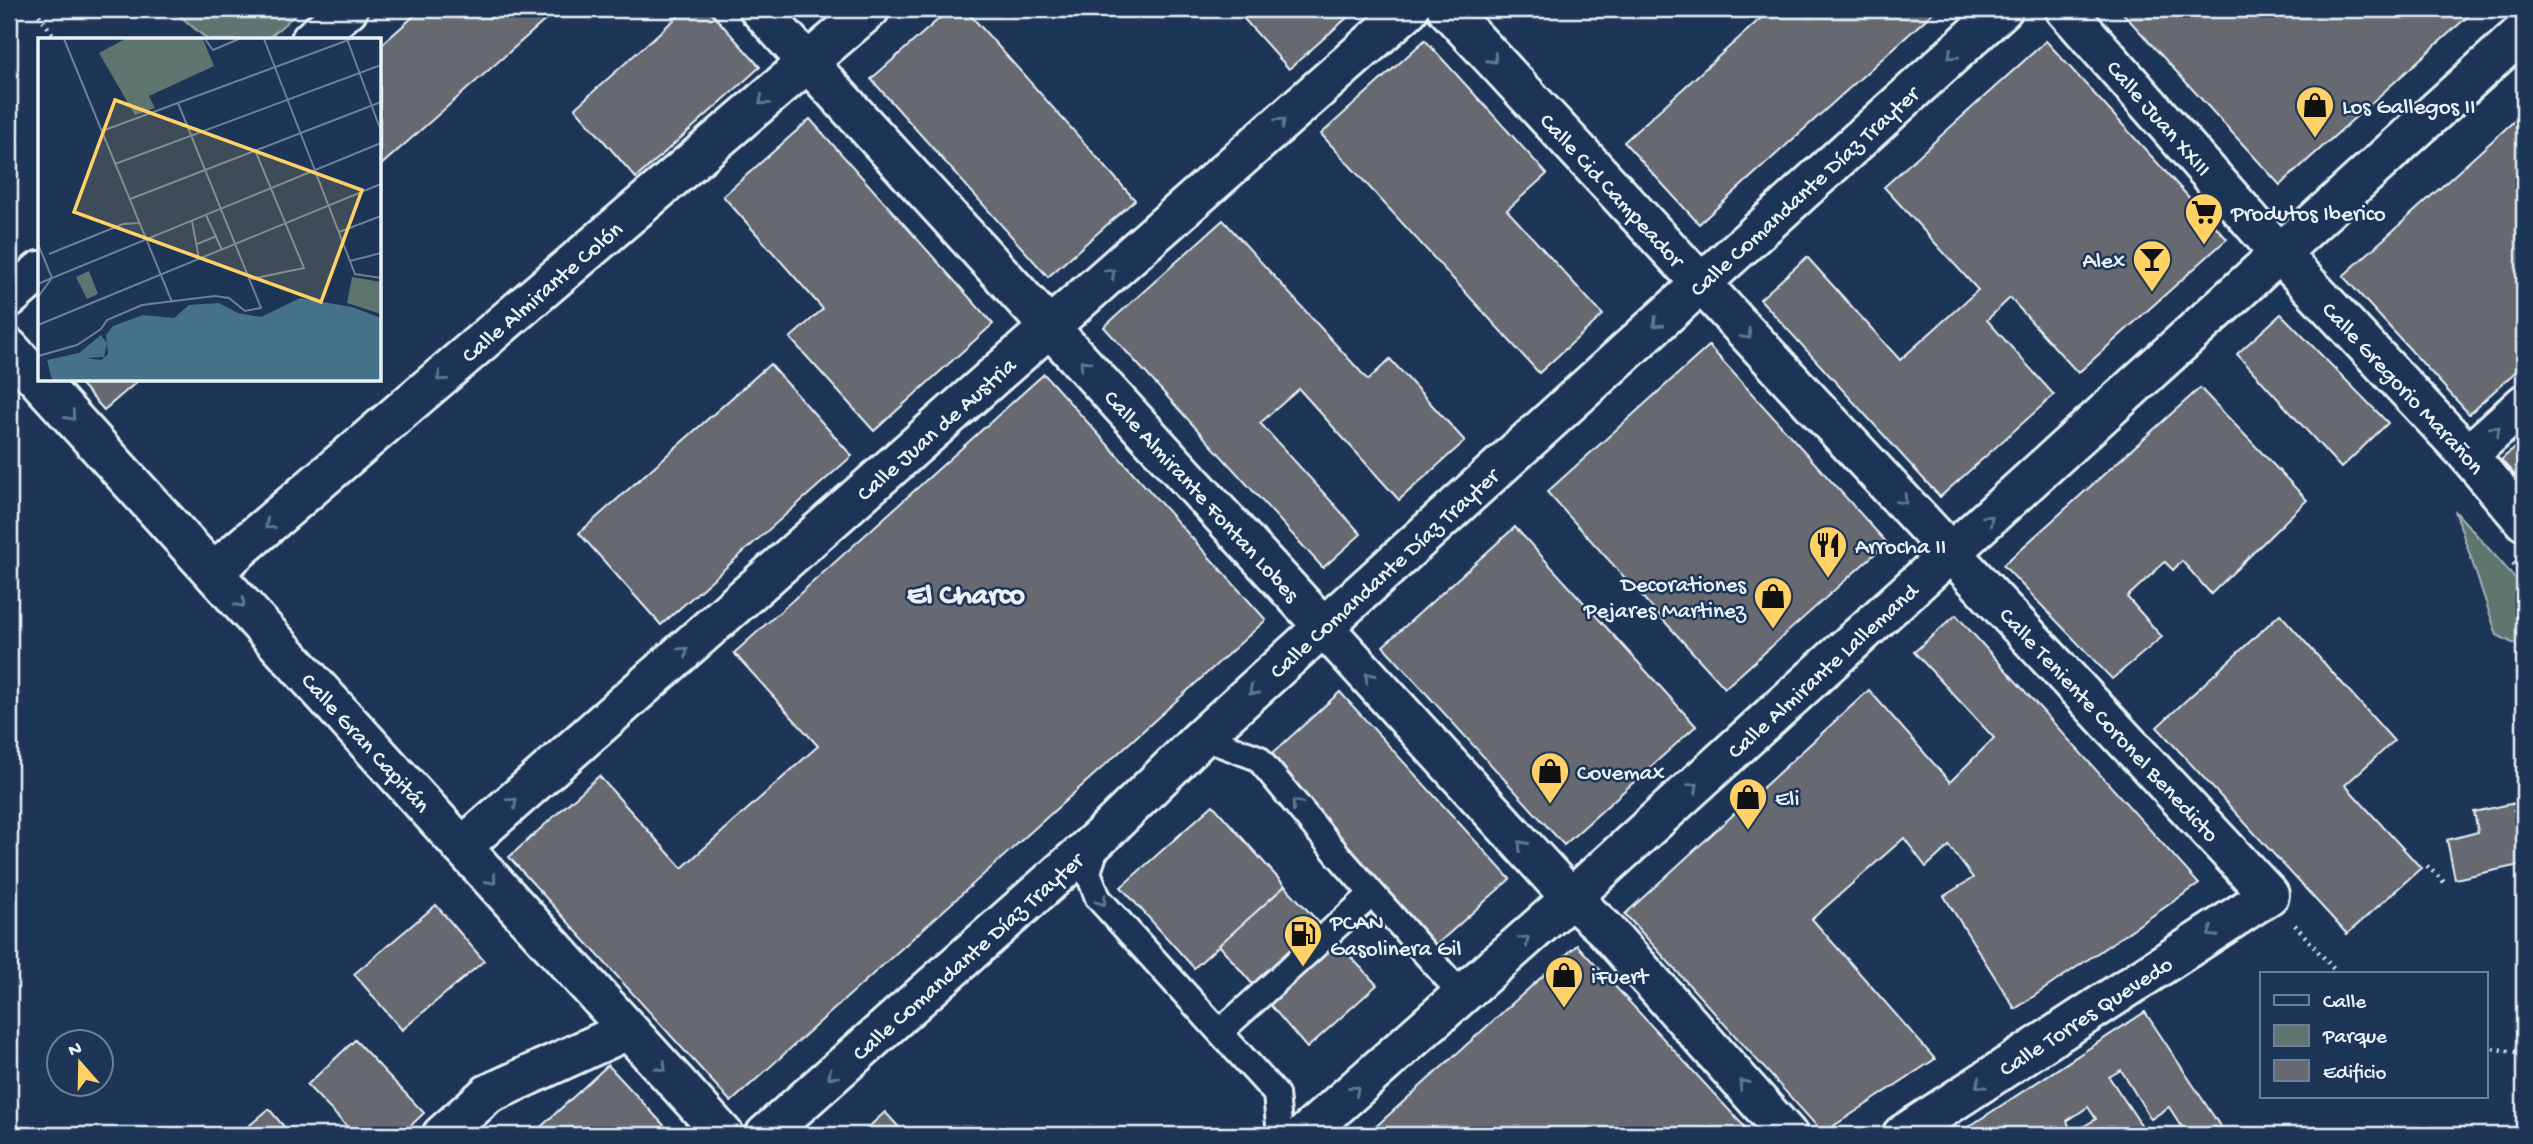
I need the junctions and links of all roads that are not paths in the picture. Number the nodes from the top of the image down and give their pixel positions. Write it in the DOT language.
graph roads {
  1 [pos="348,9"];
  2 [pos="760,9"];
  3 [pos="870,9"];
  4 [pos="1409,9"];
  5 [pos="1447,9"];
  6 [pos="2003,9"];
  7 [pos="2065,9"];
  8 [pos="2524,32"];
  9 [pos="313,38"];
  10 [pos="808,62"];
  11 [pos="2281,255"];
  12 [pos="38,273"];
  13 [pos="1699,285"];
  14 [pos="9,298"];
  15 [pos="1050,327"];
  16 [pos="9,348"];
  17 [pos="38,380"];
  18 [pos="40,382"];
  19 [pos="2524,404"];
  20 [pos="2468,455"];
  21 [pos="2524,521"];
  22 [pos="1952,552"];
  23 [pos="213,572"];
  24 [pos="1323,627"];
  25 [pos="1202,737"];
  26 [pos="1100,838"];
  27 [pos="462,847"];
  28 [pos="1372,894"];
  29 [pos="2269,895"];
  30 [pos="1571,898"];
  31 [pos="1463,996"];
  32 [pos="628,1030"];
  33 [pos="1220,1031"];
  34 [pos="442,1135"];
  35 [pos="724,1135"];
  36 [pos="765,1135"];
  37 [pos="1280,1135"];
  38 [pos="1304,1135"];
  39 [pos="1788,1135"];
  40 [pos="1902,1135"];
  1 -- 9 [label="street"];
  2 -- 10 [label="street, Calle Almirante Fontan Lobes"];
  3 -- 10 [label="street, Calle Almirante Colón"];
  15 -- 4 [label="street, Calle Juan de Austria, one-way"];
  5 -- 13 [label="street, Calle Cid Campeador, one-way"];
  6 -- 13 [label="street, Calle Comandante Díaz Trayter, one-way"];
  7 -- 11 [label="street, Calle Juan XXIII"];
  8 -- 11 [label="street, Calle Almirante Lallemand"];
  10 -- 15 [label="street, Calle Almirante Fontan Lobes"];
  10 -- 23 [label="street, Calle Almirante Colón, one-way"];
  11 -- 20 [label="street, Calle Gregorio Marañon"];
  22 -- 11 [label="street, Calle Almirante Lallemand, one-way"];
  12 -- 14 [label="street"];
  13 -- 22 [label="street, Calle Cid Campeador, one-way"];
  13 -- 24 [label="street, Calle Comandante Díaz Trayter, one-way"];
  24 -- 15 [label="street, Calle Almirante Fontan Lobes, one-way"];
  27 -- 15 [label="street, Calle Juan de Austria, one-way"];
  16 -- 17 [label="street, Calle Gran Capitán, one-way"];
  18 -- 23 [label="street, Calle Gran Capitán, one-way"];
  20 -- 19 [label="street, one-way"];
  20 -- 21 [label="street, Calle Gregorio Marañon"];
  22 -- 29 [label="street, Calle Teniente Coronel Benedicto"];
  30 -- 22 [label="street, Calle Almirante Lallemand, one-way"];
  23 -- 27 [label="street, Calle Gran Capitán, one-way"];
  24 -- 25 [label="street, Calle Comandante Díaz Trayter, one-way"];
  30 -- 24 [label="street, Calle Almirante Fontan Lobes, one-way"];
  25 -- 26 [label="street, Calle Comandante Díaz Trayter"];
  28 -- 25 [label="lane, one-way"];
  26 -- 33 [label="lane, one-way"];
  26 -- 36 [label="street, Calle Comandante Díaz Trayter, one-way"];
  27 -- 32 [label="street, Calle Gran Capitán, one-way"];
  28 -- 31 [label="lane"];
  28 -- 33 [label="lane"];
  29 -- 40 [label="street, Calle Torres Quevedo, one-way"];
  31 -- 30 [label="street, Calle Almirante Lallemand, one-way"];
  39 -- 30 [label="street, Calle Almirante Fontan Lobes, one-way"];
  38 -- 31 [label="street, Calle Almirante Lallemand, one-way"];
  32 -- 34 [label="street"];
  32 -- 35 [label="street, Calle Gran Capitán, one-way"];
  33 -- 37 [label="lane"];
}
